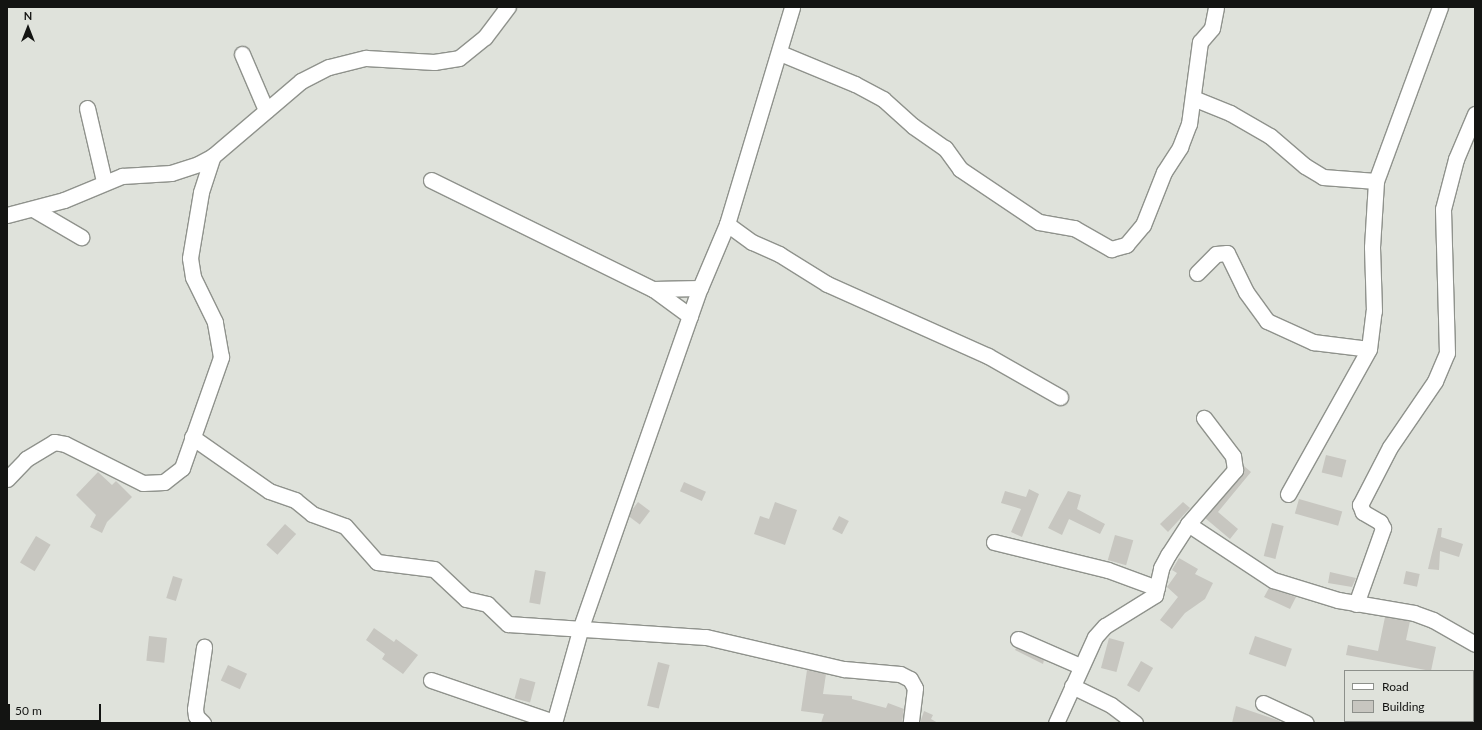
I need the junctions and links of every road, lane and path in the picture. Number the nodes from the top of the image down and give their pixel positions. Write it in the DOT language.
graph roads {
  1 [pos="508,7"];
  2 [pos="792,7"];
  3 [pos="1216,7"];
  4 [pos="1440,7"];
  5 [pos="780,53"];
  6 [pos="242,54"];
  7 [pos="1193,98"];
  8 [pos="87,108"];
  9 [pos="266,110"];
  10 [pos="1475,114"];
  11 [pos="213,156"];
  12 [pos="198,164"];
  13 [pos="209,174"];
  14 [pos="431,180"];
  15 [pos="1376,181"];
  16 [pos="104,182"];
  17 [pos="33,209"];
  18 [pos="10,210"];
  19 [pos="728,224"];
  20 [pos="81,237"];
  21 [pos="1197,273"];
  22 [pos="700,288"];
  23 [pos="653,289"];
  24 [pos="690,316"];
  25 [pos="1369,349"];
  26 [pos="1060,397"];
  27 [pos="1204,418"];
  28 [pos="192,437"];
  29 [pos="7,479"];
  30 [pos="1288,494"];
  31 [pos="1188,524"];
  32 [pos="994,542"];
  33 [pos="1157,588"];
  34 [pos="1356,604"];
  35 [pos="582,627"];
  36 [pos="1018,639"];
  37 [pos="1475,644"];
  38 [pos="204,647"];
  39 [pos="1080,666"];
  40 [pos="431,680"];
  41 [pos="1072,686"];
  42 [pos="1263,703"];
  43 [pos="554,722"];
  44 [pos="203,723"];
  45 [pos="911,723"];
  46 [pos="1056,723"];
  47 [pos="1135,723"];
  48 [pos="1306,723"];
  1 -- 9 [label="street"];
  2 -- 5 [label="street"];
  3 -- 7 [label="street"];
  4 -- 15 [label="street"];
  5 -- 7 [label="street"];
  5 -- 19 [label="street"];
  6 -- 9 [label="street"];
  7 -- 15 [label="street"];
  8 -- 16 [label="street"];
  9 -- 11 [label="street"];
  10 -- 34 [label="street"];
  11 -- 12 [label="street"];
  11 -- 13 [label="street"];
  12 -- 13 [label="street"];
  12 -- 16 [label="street"];
  13 -- 28 [label="street"];
  14 -- 23 [label="street"];
  15 -- 25 [label="street"];
  16 -- 17 [label="street"];
  17 -- 18 [label="street"];
  17 -- 20 [label="street"];
  19 -- 22 [label="street"];
  19 -- 26 [label="street"];
  21 -- 25 [label="street"];
  22 -- 23 [label="street"];
  22 -- 24 [label="street"];
  23 -- 24 [label="street"];
  24 -- 35 [label="street"];
  25 -- 30 [label="street"];
  27 -- 31 [label="street"];
  28 -- 29 [label="street"];
  28 -- 35 [label="street"];
  31 -- 33 [label="street"];
  31 -- 34 [label="street"];
  32 -- 33 [label="street"];
  33 -- 39 [label="street"];
  34 -- 37 [label="street"];
  35 -- 43 [label="street"];
  35 -- 45 [label="street"];
  36 -- 39 [label="street"];
  38 -- 44 [label="street"];
  39 -- 41 [label="street"];
  40 -- 43 [label="street"];
  41 -- 46 [label="street"];
  41 -- 47 [label="street"];
  42 -- 48 [label="street"];
}
